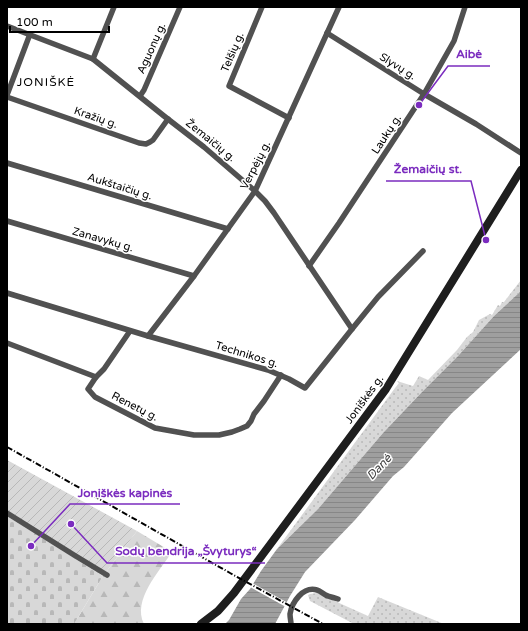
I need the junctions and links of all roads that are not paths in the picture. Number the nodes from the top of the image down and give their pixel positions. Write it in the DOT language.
graph roads {
  1 [pos="114,7"];
  2 [pos="180,7"];
  3 [pos="262,7"];
  4 [pos="340,7"];
  5 [pos="465,7"];
  6 [pos="7,26"];
  7 [pos="327,33"];
  8 [pos="30,34"];
  9 [pos="93,58"];
  10 [pos="424,94"];
  11 [pos="7,96"];
  12 [pos="140,96"];
  13 [pos="289,118"];
  14 [pos="168,119"];
  15 [pos="521,153"];
  16 [pos="7,163"];
  17 [pos="521,170"];
  18 [pos="255,191"];
  19 [pos="7,222"];
  20 [pos="228,229"];
  21 [pos="423,251"];
  22 [pos="309,266"];
  23 [pos="194,276"];
  24 [pos="7,293"];
  25 [pos="352,329"];
  26 [pos="130,331"];
  27 [pos="148,336"];
  28 [pos="7,343"];
  29 [pos="281,375"];
  30 [pos="96,377"];
  31 [pos="7,513"];
  32 [pos="107,575"];
  33 [pos="338,599"];
  34 [pos="201,624"];
  35 [pos="291,624"];
  1 -- 9 [label="street"];
  2 -- 12 [label="street, Aguonų g."];
  3 -- 13 [label="street, Telšių g."];
  4 -- 7 [label="street, Verpėjų g."];
  5 -- 10 [label="street, Laukų g."];
  6 -- 8 [label="street, Žemaičių g."];
  7 -- 10 [label="street, Slyvų g."];
  7 -- 13 [label="street, Verpėjų g."];
  8 -- 9 [label="street, Žemaičių g."];
  8 -- 11 [label="street"];
  9 -- 12 [label="street, Žemaičių g."];
  10 -- 15 [label="street, Slyvų g."];
  10 -- 22 [label="street, Laukų g."];
  11 -- 14 [label="street, Kražių g."];
  12 -- 14 [label="street, Žemaičių g."];
  13 -- 18 [label="street, Verpėjų g."];
  14 -- 18 [label="street, Žemaičių g."];
  16 -- 20 [label="street, Aukštaičių g."];
  17 -- 34 [label="main road, Joniškės g."];
  18 -- 20 [label="street, Verpėjų g."];
  18 -- 22 [label="street, Žemaičių g."];
  19 -- 23 [label="street, Zanavykų g."];
  20 -- 23 [label="street, Verpėjų g."];
  21 -- 25 [label="street, Technikos g."];
  22 -- 25 [label="street, Žemaičių g."];
  23 -- 27 [label="street, Verpėjų g."];
  24 -- 26 [label="street, Technikos g."];
  25 -- 29 [label="street, Technikos g."];
  26 -- 27 [label="street, Technikos g."];
  26 -- 30 [label="street"];
  27 -- 29 [label="street, Technikos g."];
  28 -- 30 [label="street"];
  29 -- 30 [label="street, Renetų g."];
  31 -- 32 [label="street"];
  33 -- 35 [label="street"];
}
